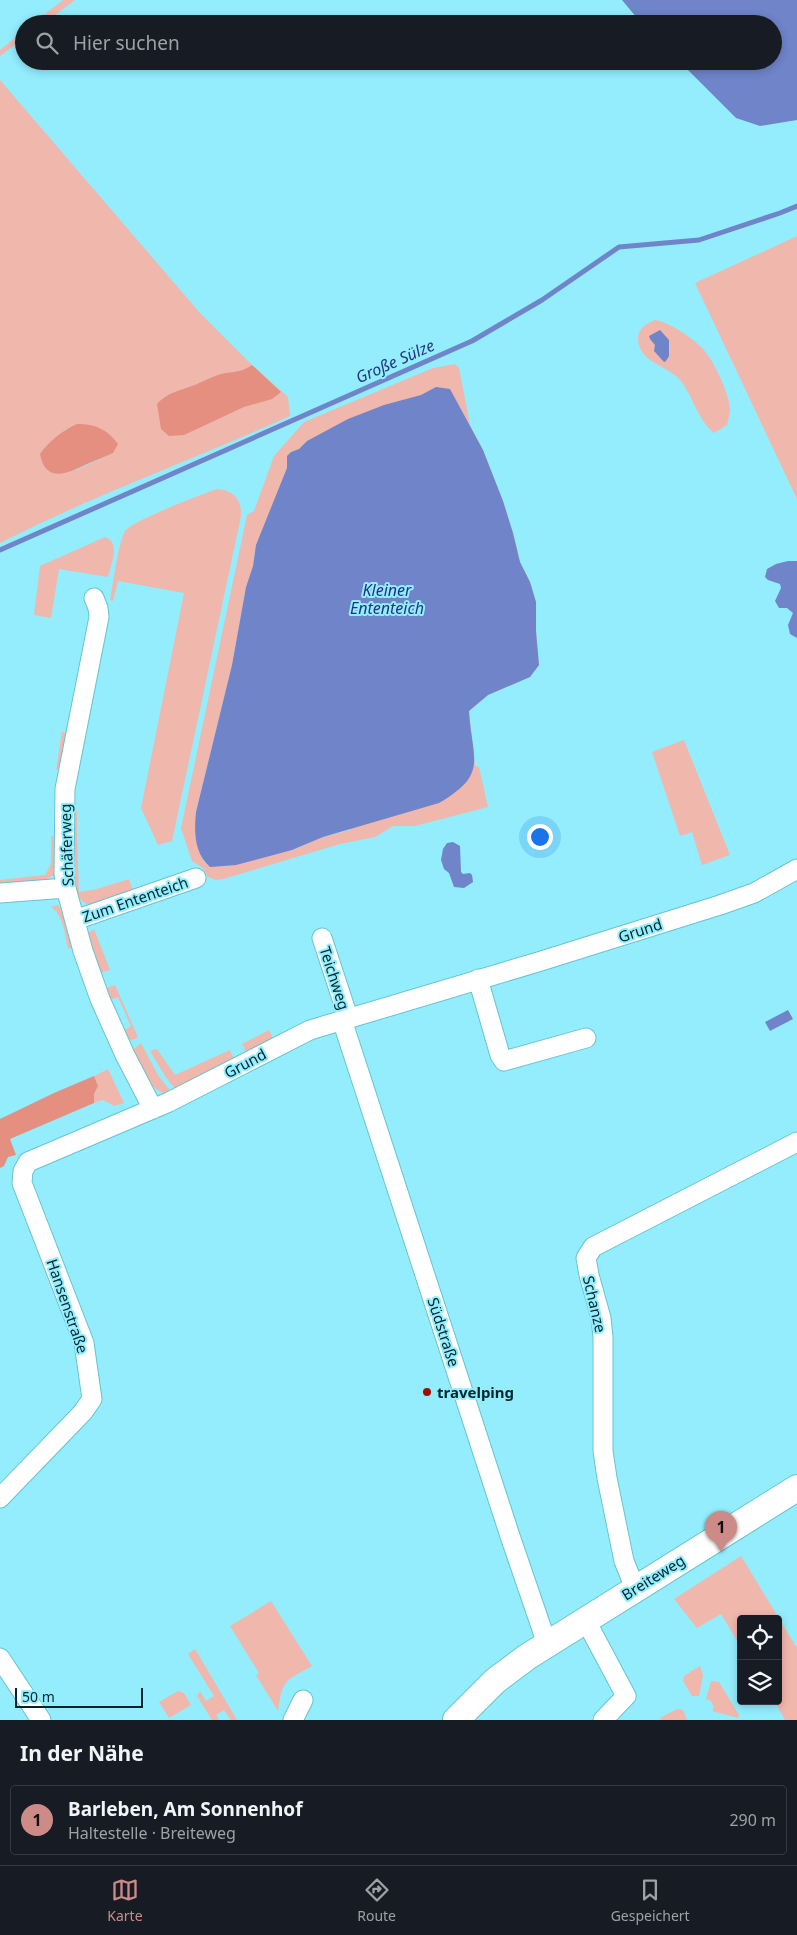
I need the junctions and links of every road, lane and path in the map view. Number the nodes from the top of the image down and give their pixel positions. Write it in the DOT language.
graph roads {
  1 [pos="94,598"];
  2 [pos="797,869"];
  3 [pos="196,878"];
  4 [pos="66,888"];
  5 [pos="0,893"];
  6 [pos="74,920"];
  7 [pos="322,938"];
  8 [pos="478,979"];
  9 [pos="345,1018"];
  10 [pos="586,1038"];
  11 [pos="153,1109"];
  12 [pos="797,1142"];
  13 [pos="23,1171"];
  14 [pos="797,1488"];
  15 [pos="0,1498"];
  16 [pos="635,1588"];
  17 [pos="585,1619"];
  18 [pos="547,1644"];
  19 [pos="0,1658"];
  20 [pos="303,1700"];
  21 [pos="31,1715"];
  22 [pos="293,1720"];
  23 [pos="456,1720"];
  24 [pos="602,1720"];
  1 -- 4 [label="street, Schäferweg"];
  2 -- 8 [label="street, Grund"];
  3 -- 6 [label="street, Zum Ententeich"];
  4 -- 5 [label="street"];
  4 -- 6 [label="street, Schäferweg"];
  6 -- 11 [label="street, Schäferweg"];
  7 -- 9 [label="street, Teichweg"];
  8 -- 9 [label="street, Grund"];
  8 -- 10 [label="street"];
  9 -- 11 [label="street, Grund"];
  9 -- 18 [label="street, Südstraße"];
  11 -- 13 [label="street, Grund"];
  12 -- 16 [label="street, Schanze"];
  13 -- 15 [label="street, Hansenstraße"];
  14 -- 16 [label="street, Breiteweg"];
  16 -- 17 [label="street, Breiteweg"];
  17 -- 18 [label="street, Breiteweg"];
  17 -- 24 [label="street"];
  18 -- 23 [label="street, Breiteweg"];
  19 -- 21 [label="street"];
  20 -- 22 [label="street"];
}
